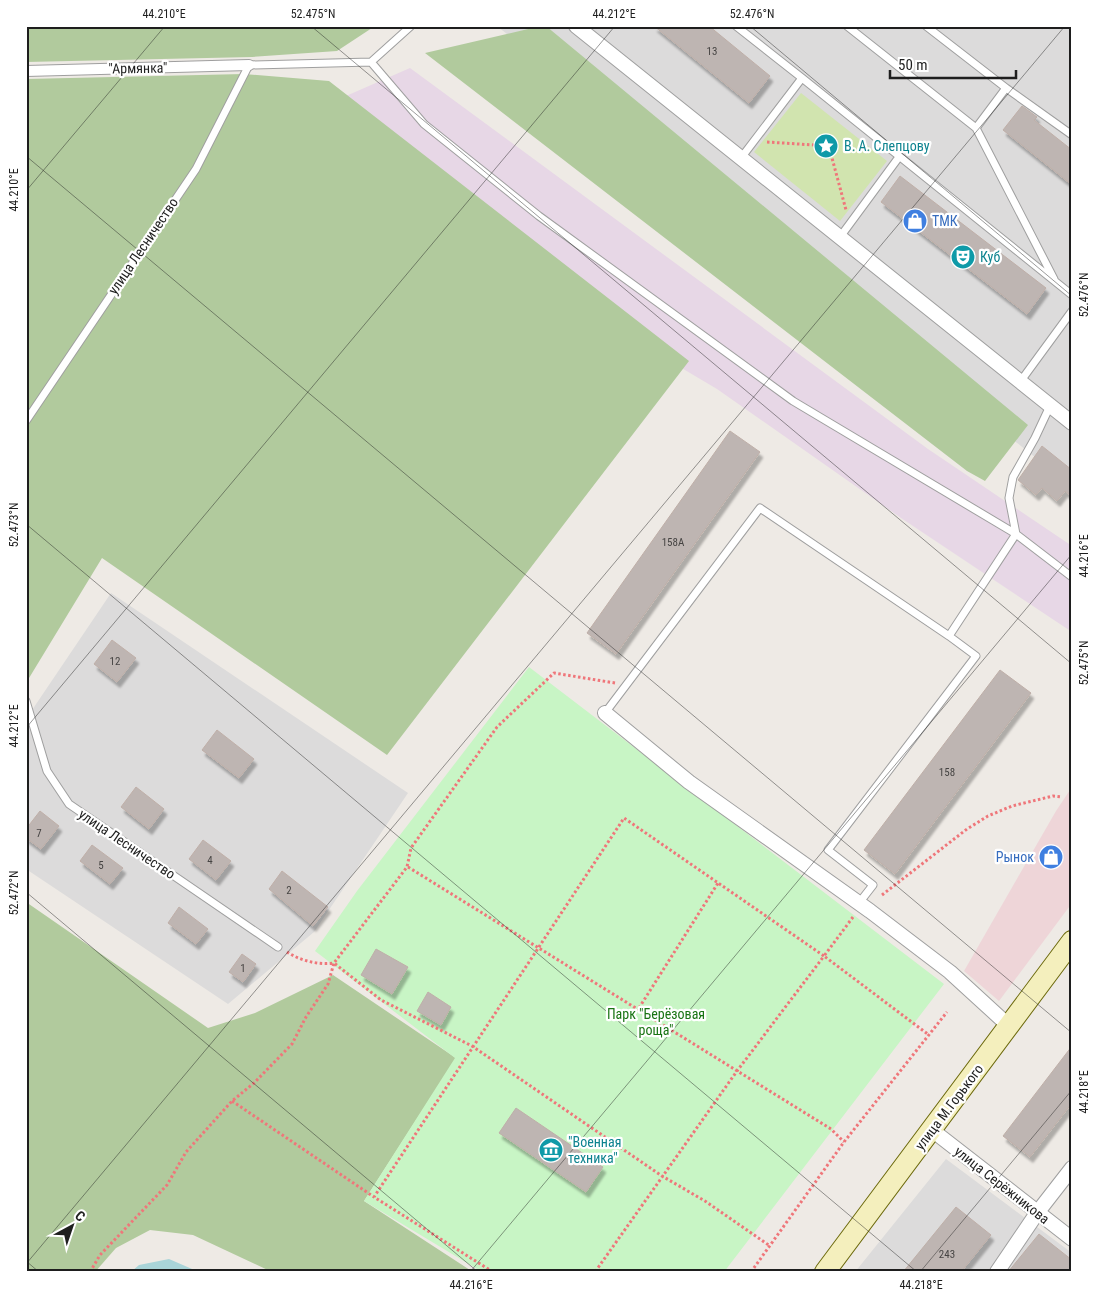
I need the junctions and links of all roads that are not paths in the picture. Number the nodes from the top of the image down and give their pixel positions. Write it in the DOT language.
graph roads {
  1 [pos="411,26"];
  2 [pos="576,26"];
  3 [pos="736,26"];
  4 [pos="847,26"];
  5 [pos="926,26"];
  6 [pos="371,62"];
  7 [pos="249,65"];
  8 [pos="26,70"];
  9 [pos="802,78"];
  10 [pos="1006,88"];
  11 [pos="976,128"];
  12 [pos="1072,135"];
  13 [pos="899,156"];
  14 [pos="741,158"];
  15 [pos="840,237"];
  16 [pos="1056,283"];
  17 [pos="1072,295"];
  18 [pos="1072,311"];
  19 [pos="1020,382"];
  20 [pos="1050,406"];
  21 [pos="26,421"];
  22 [pos="1072,423"];
  23 [pos="1016,534"];
  24 [pos="1072,577"];
  25 [pos="948,636"];
  26 [pos="26,701"];
  27 [pos="605,713"];
  28 [pos="864,907"];
  29 [pos="1072,940"];
  30 [pos="278,947"];
  31 [pos="1009,1026"];
  32 [pos="932,1130"];
  33 [pos="1072,1168"];
  34 [pos="1037,1212"];
  35 [pos="1072,1239"];
  36 [pos="825,1272"];
  37 [pos="997,1272"];
  1 -- 6 [label="lane"];
  2 -- 14 [label="street"];
  3 -- 9 [label="lane"];
  4 -- 11 [label="lane"];
  5 -- 10 [label="lane"];
  6 -- 7 [label="lane"];
  6 -- 23 [label="lane"];
  7 -- 8 [label="street, \"Армянка\""];
  7 -- 21 [label="lane, улица Лесничество"];
  9 -- 13 [label="lane"];
  9 -- 14 [label="lane"];
  10 -- 11 [label="lane"];
  10 -- 12 [label="lane"];
  11 -- 16 [label="lane"];
  13 -- 15 [label="lane"];
  13 -- 16 [label="lane"];
  14 -- 15 [label="street"];
  15 -- 19 [label="street"];
  16 -- 17 [label="lane"];
  18 -- 19 [label="lane"];
  19 -- 20 [label="street"];
  20 -- 22 [label="street"];
  20 -- 23 [label="lane"];
  23 -- 24 [label="lane"];
  23 -- 25 [label="lane"];
  25 -- 27 [label="lane"];
  25 -- 28 [label="lane"];
  26 -- 30 [label="lane, улица Лесничество"];
  27 -- 28 [label="street"];
  28 -- 31 [label="street"];
  29 -- 31 [label="main road, улица М.Горького"];
  31 -- 32 [label="main road, улица М.Горького"];
  32 -- 34 [label="street, улица Серёжникова"];
  32 -- 36 [label="main road, улица М.Горького"];
  33 -- 34 [label="street"];
  34 -- 35 [label="street, улица Серёжникова"];
  34 -- 37 [label="street"];
}
